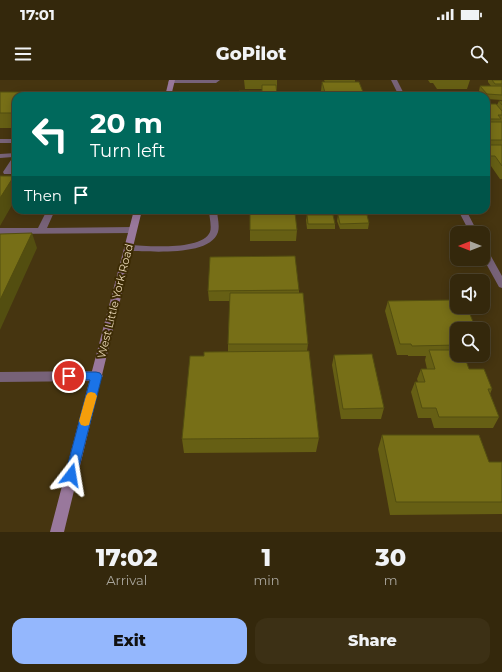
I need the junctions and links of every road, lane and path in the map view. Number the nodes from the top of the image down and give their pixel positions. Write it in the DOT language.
graph roads {
  1 [pos="216,80"];
  2 [pos="394,80"];
  3 [pos="171,81"];
  4 [pos="168,92"];
  5 [pos="400,92"];
  6 [pos="0,141"];
  7 [pos="12,141"];
  8 [pos="0,156"];
  9 [pos="12,157"];
  10 [pos="12,162"];
  11 [pos="4,172"];
  12 [pos="49,214"];
  13 [pos="137,214"];
  14 [pos="213,214"];
  15 [pos="464,214"];
  16 [pos="470,226"];
  17 [pos="133,230"];
  18 [pos="0,231"];
  19 [pos="41,231"];
  20 [pos="129,248"];
  21 [pos="490,262"];
  22 [pos="502,285"];
  23 [pos="96,376"];
  24 [pos="0,377"];
  25 [pos="57,532"];
  1 -- 3 [label="street"];
  2 -- 5 [label="street"];
  3 -- 4 [label="main road"];
  6 -- 7 [label="street"];
  8 -- 9 [label="street"];
  10 -- 11 [label="street"];
  12 -- 19 [label="street"];
  13 -- 17 [label="main road, West Little York Road"];
  14 -- 20 [label="street"];
  15 -- 16 [label="street"];
  17 -- 19 [label="street"];
  17 -- 20 [label="main road, West Little York Road"];
  18 -- 19 [label="street"];
  20 -- 23 [label="main road, West Little York Road"];
  21 -- 22 [label="street"];
  23 -- 24 [label="street"];
  23 -- 25 [label="main road, West Little York Road"];
}
